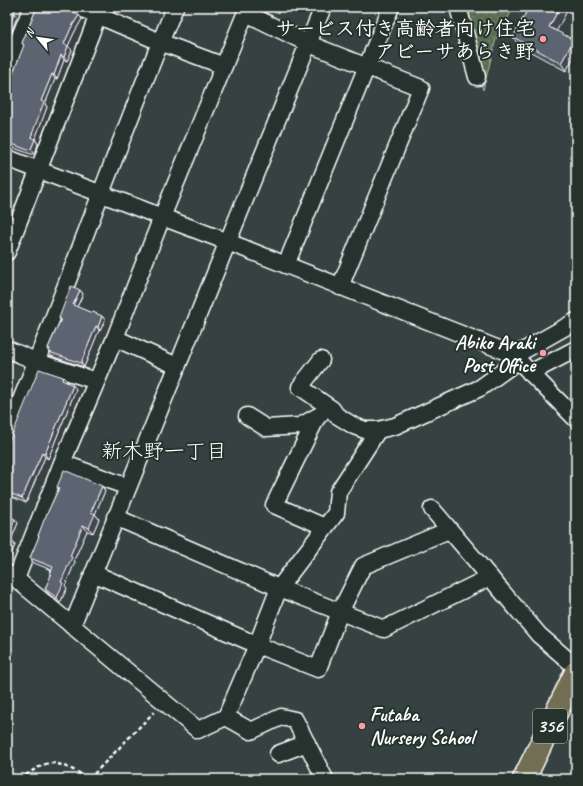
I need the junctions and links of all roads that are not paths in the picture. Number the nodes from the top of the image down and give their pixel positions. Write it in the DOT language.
graph roads {
  1 [pos="32,7"];
  2 [pos="78,7"];
  3 [pos="175,7"];
  4 [pos="324,7"];
  5 [pos="391,7"];
  6 [pos="458,7"];
  7 [pos="247,10"];
  8 [pos="100,11"];
  9 [pos="160,42"];
  10 [pos="308,44"];
  11 [pos="224,66"];
  12 [pos="367,66"];
  13 [pos="7,68"];
  14 [pos="477,76"];
  15 [pos="7,158"];
  16 [pos="37,170"];
  17 [pos="100,195"];
  18 [pos="162,217"];
  19 [pos="228,242"];
  20 [pos="7,252"];
  21 [pos="286,265"];
  22 [pos="340,287"];
  23 [pos="576,321"];
  24 [pos="114,338"];
  25 [pos="576,348"];
  26 [pos="7,349"];
  27 [pos="516,358"];
  28 [pos="321,360"];
  29 [pos="38,362"];
  30 [pos="177,366"];
  31 [pos="530,373"];
  32 [pos="96,381"];
  33 [pos="332,409"];
  34 [pos="248,416"];
  35 [pos="317,417"];
  36 [pos="576,419"];
  37 [pos="378,430"];
  38 [pos="7,434"];
  39 [pos="62,463"];
  40 [pos="128,487"];
  41 [pos="432,509"];
  42 [pos="116,517"];
  43 [pos="325,527"];
  44 [pos="449,530"];
  45 [pos="93,573"];
  46 [pos="12,576"];
  47 [pos="490,577"];
  48 [pos="279,588"];
  49 [pos="340,612"];
  50 [pos="72,626"];
  51 [pos="257,644"];
  52 [pos="576,667"];
  53 [pos="576,672"];
  54 [pos="226,717"];
  55 [pos="307,743"];
  56 [pos="278,754"];
  57 [pos="325,779"];
  58 [pos="524,779"];
  1 -- 13 [label="street"];
  2 -- 8 [label="street"];
  3 -- 9 [label="street"];
  4 -- 10 [label="street"];
  5 -- 12 [label="street"];
  6 -- 14 [label="street"];
  7 -- 10 [label="street"];
  7 -- 11 [label="street"];
  8 -- 9 [label="street"];
  8 -- 16 [label="street"];
  9 -- 11 [label="street"];
  9 -- 17 [label="street"];
  10 -- 12 [label="street"];
  10 -- 19 [label="street"];
  11 -- 18 [label="street"];
  12 -- 21 [label="street"];
  12 -- 22 [label="street"];
  15 -- 16 [label="street"];
  16 -- 17 [label="street"];
  16 -- 20 [label="street"];
  17 -- 18 [label="street"];
  17 -- 29 [label="street"];
  18 -- 19 [label="street"];
  18 -- 24 [label="street"];
  19 -- 21 [label="street"];
  19 -- 30 [label="street"];
  21 -- 22 [label="street"];
  22 -- 27 [label="street"];
  23 -- 27 [label="street"];
  24 -- 30 [label="street"];
  24 -- 32 [label="street"];
  25 -- 31 [label="street"];
  26 -- 29 [label="street"];
  27 -- 31 [label="street"];
  27 -- 37 [label="street"];
  28 -- 33 [label="street"];
  29 -- 32 [label="street"];
  29 -- 38 [label="street"];
  30 -- 40 [label="street"];
  31 -- 36 [label="street"];
  32 -- 39 [label="street"];
  33 -- 35 [label="street"];
  33 -- 37 [label="street"];
  34 -- 35 [label="street"];
  35 -- 43 [label="street"];
  37 -- 43 [label="street"];
  39 -- 40 [label="street"];
  39 -- 46 [label="street"];
  40 -- 42 [label="street"];
  41 -- 44 [label="street"];
  42 -- 45 [label="street"];
  42 -- 48 [label="street"];
  43 -- 48 [label="street"];
  44 -- 47 [label="street"];
  44 -- 49 [label="street"];
  45 -- 50 [label="street"];
  45 -- 51 [label="street"];
  46 -- 50 [label="street"];
  47 -- 49 [label="street"];
  47 -- 52 [label="street"];
  48 -- 49 [label="street"];
  48 -- 51 [label="street"];
  49 -- 51 [label="street"];
  50 -- 54 [label="street"];
  51 -- 54 [label="street"];
  53 -- 58 [label="highway, 356"];
  54 -- 55 [label="street"];
  55 -- 56 [label="street"];
  55 -- 57 [label="street"];
}
